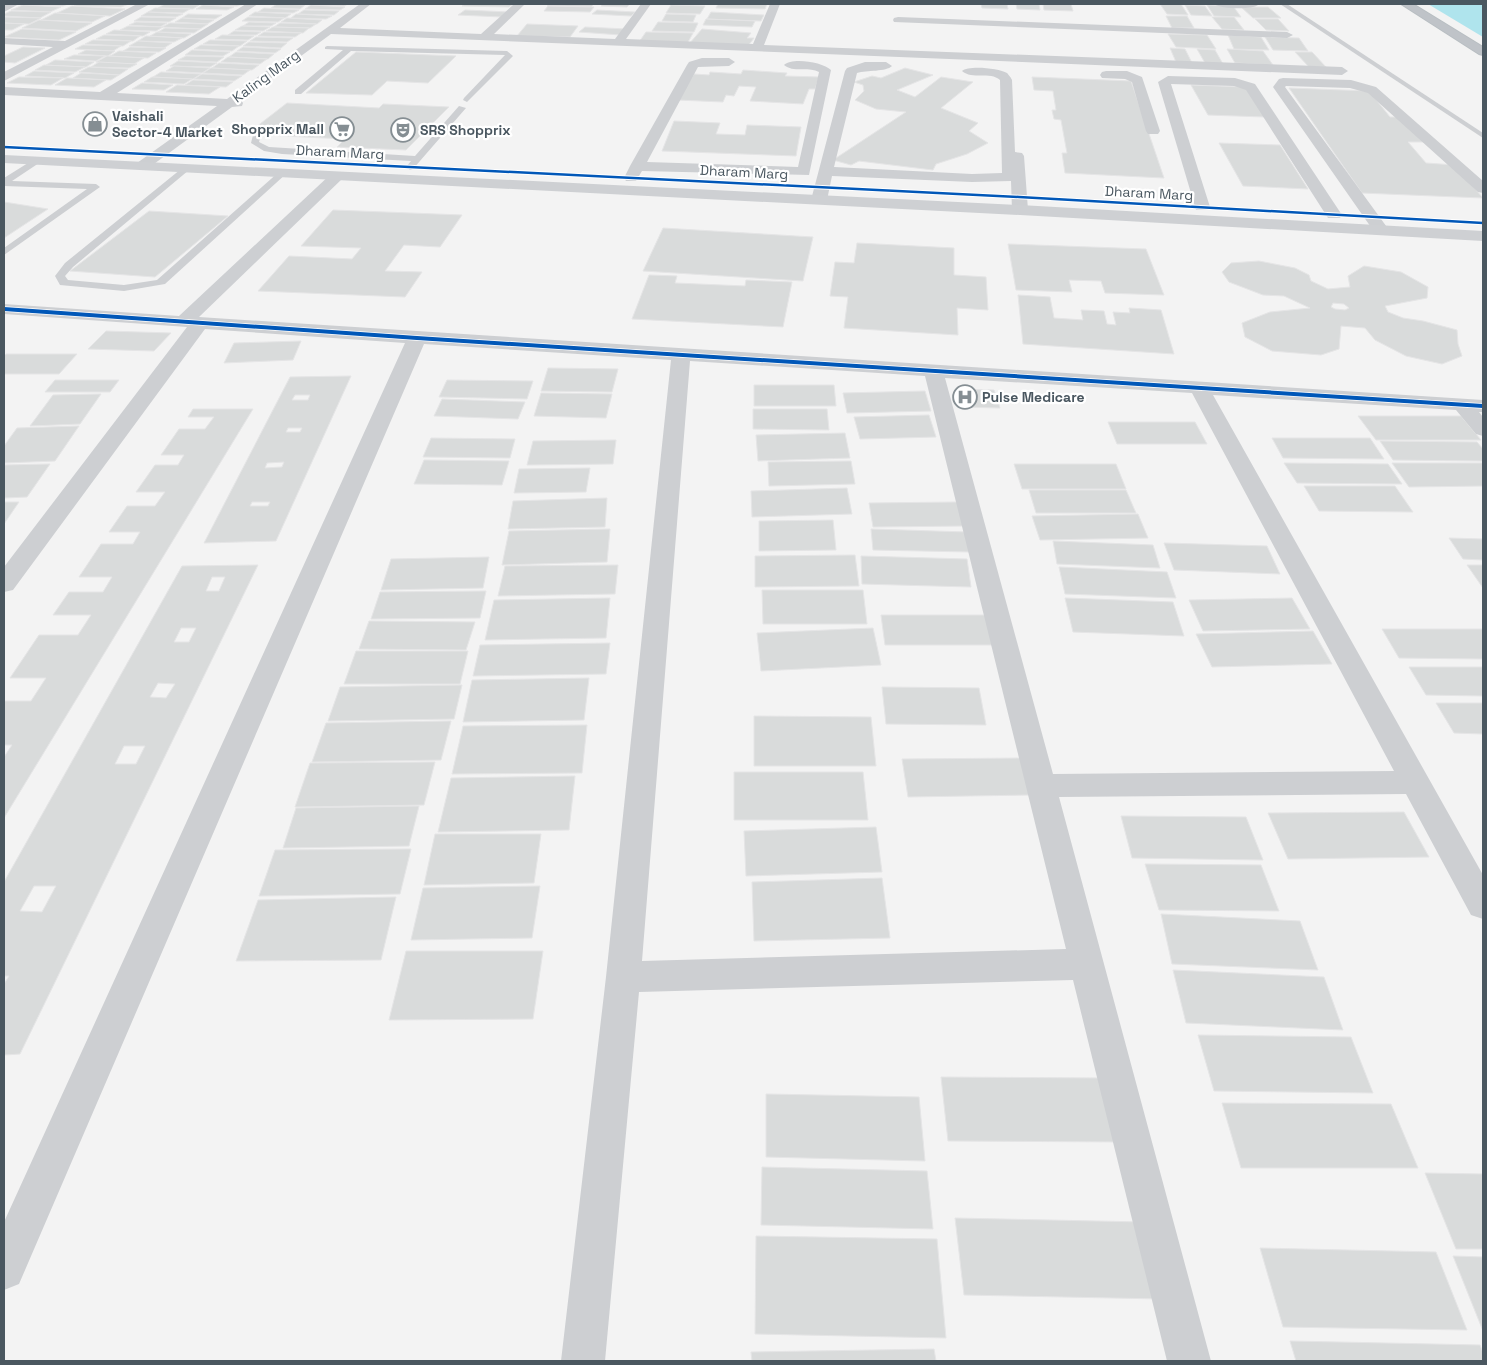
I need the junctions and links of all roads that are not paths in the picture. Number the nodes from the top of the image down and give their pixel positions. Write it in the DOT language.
graph roads {
  1 [pos="14,4"];
  2 [pos="145,4"];
  3 [pos="253,4"];
  4 [pos="366,4"];
  5 [pos="520,4"];
  6 [pos="646,4"];
  7 [pos="775,4"];
  8 [pos="1219,4"];
  9 [pos="1283,4"];
  10 [pos="1406,4"];
  11 [pos="1253,5"];
  12 [pos="4,8"];
  13 [pos="378,9"];
  14 [pos="898,20"];
  15 [pos="328,31"];
  16 [pos="348,32"];
  17 [pos="1287,35"];
  18 [pos="482,38"];
  19 [pos="4,41"];
  20 [pos="618,43"];
  21 [pos="65,44"];
  22 [pos="327,48"];
  23 [pos="350,48"];
  24 [pos="757,49"];
  25 [pos="1483,52"];
  26 [pos="312,59"];
  27 [pos="738,63"];
  28 [pos="775,64"];
  29 [pos="907,68"];
  30 [pos="955,70"];
  31 [pos="1342,71"];
  32 [pos="1090,74"];
  33 [pos="1022,75"];
  34 [pos="4,77"];
  35 [pos="4,91"];
  36 [pos="298,92"];
  37 [pos="102,96"];
  38 [pos="467,100"];
  39 [pos="230,102"];
  40 [pos="462,108"];
  41 [pos="238,114"];
  42 [pos="1153,131"];
  43 [pos="257,135"];
  44 [pos="1483,136"];
  45 [pos="196,146"];
  46 [pos="157,155"];
  47 [pos="6,158"];
  48 [pos="36,161"];
  49 [pos="184,162"];
  50 [pos="414,163"];
  51 [pos="142,166"];
  52 [pos="826,171"];
  53 [pos="634,172"];
  54 [pos="283,173"];
  55 [pos="337,176"];
  56 [pos="4,182"];
  57 [pos="676,186"];
  58 [pos="1483,189"];
  59 [pos="820,194"];
  60 [pos="1020,203"];
  61 [pos="1202,207"];
  62 [pos="1334,215"];
  63 [pos="1376,223"];
  64 [pos="1483,223"];
  65 [pos="1483,236"];
  66 [pos="4,252"];
  67 [pos="4,309"];
  68 [pos="192,322"];
  69 [pos="417,338"];
  70 [pos="681,354"];
  71 [pos="934,372"];
  72 [pos="1199,388"];
  73 [pos="1462,405"];
  74 [pos="1483,406"];
  75 [pos="1483,430"];
  76 [pos="4,584"];
  77 [pos="1414,782"];
  78 [pos="1041,786"];
  79 [pos="1483,905"];
  80 [pos="1086,964"];
  81 [pos="624,977"];
  82 [pos="4,1269"];
  83 [pos="583,1361"];
  84 [pos="1189,1361"];
  1 -- 12 [label="street"];
  2 -- 21 [label="street"];
  3 -- 37 [label="street"];
  4 -- 15 [label="street, Kaling Marg"];
  5 -- 18 [label="street"];
  6 -- 20 [label="street"];
  7 -- 24 [label="street"];
  8 -- 11 [label="street"];
  9 -- 44 [label="lane"];
  10 -- 25 [label="highway"];
  13 -- 16 [label="street, Kaling Marg"];
  14 -- 17 [label="street"];
  15 -- 16 [label="street"];
  15 -- 39 [label="street, Kaling Marg"];
  16 -- 18 [label="street"];
  16 -- 22 [label="street, Kaling Marg"];
  18 -- 20 [label="street"];
  19 -- 21 [label="street"];
  20 -- 24 [label="street"];
  21 -- 34 [label="street"];
  22 -- 23 [label="lane"];
  22 -- 26 [label="street, Kaling Marg"];
  23 -- 36 [label="lane"];
  23 -- 38 [label="lane"];
  24 -- 31 [label="street"];
  27 -- 53 [label="street"];
  28 -- 53 [label="street"];
  29 -- 52 [label="street"];
  30 -- 52 [label="street"];
  32 -- 42 [label="street"];
  33 -- 60 [label="street"];
  35 -- 37 [label="street"];
  37 -- 39 [label="street"];
  39 -- 41 [label="street, Kaling Marg"];
  39 -- 46 [label="street, Kaling Marg"];
  40 -- 50 [label="lane"];
  43 -- 50 [label="lane"];
  45 -- 49 [label="street"];
  46 -- 47 [label="street, Dharam Marg"];
  46 -- 49 [label="street, Dharam Marg"];
  46 -- 51 [label="street, Kaling Marg"];
  47 -- 48 [label="street, Dharam Marg"];
  48 -- 51 [label="street, Dharam Marg"];
  48 -- 56 [label="lane"];
  49 -- 50 [label="street, Dharam Marg"];
  49 -- 51 [label="street, Dharam Marg"];
  49 -- 54 [label="street, Dharam Marg"];
  49 -- 54 [label="lane"];
  50 -- 53 [label="street, Dharam Marg"];
  52 -- 59 [label="street"];
  53 -- 57 [label="street, Dharam Marg"];
  54 -- 55 [label="street, Dharam Marg"];
  55 -- 57 [label="street, Dharam Marg"];
  55 -- 68 [label="street"];
  56 -- 66 [label="lane"];
  57 -- 59 [label="street, Dharam Marg"];
  58 -- 63 [label="street"];
  59 -- 60 [label="street, Dharam Marg"];
  60 -- 61 [label="street, Dharam Marg"];
  60 -- 63 [label="street, Dharam Marg"];
  61 -- 62 [label="street, Dharam Marg"];
  61 -- 62 [label="street"];
  62 -- 63 [label="street, Dharam Marg"];
  63 -- 64 [label="street, Dharam Marg"];
  63 -- 65 [label="street, Dharam Marg"];
  67 -- 68 [label="street"];
  68 -- 69 [label="street"];
  68 -- 76 [label="street"];
  69 -- 70 [label="street"];
  69 -- 82 [label="street"];
  70 -- 71 [label="street"];
  70 -- 81 [label="street"];
  71 -- 72 [label="street"];
  71 -- 78 [label="street"];
  72 -- 73 [label="street"];
  72 -- 77 [label="street"];
  73 -- 74 [label="street"];
  73 -- 75 [label="street"];
  77 -- 78 [label="street"];
  77 -- 79 [label="street"];
  78 -- 80 [label="street"];
  80 -- 81 [label="street"];
  80 -- 84 [label="street"];
  81 -- 83 [label="street"];
}
